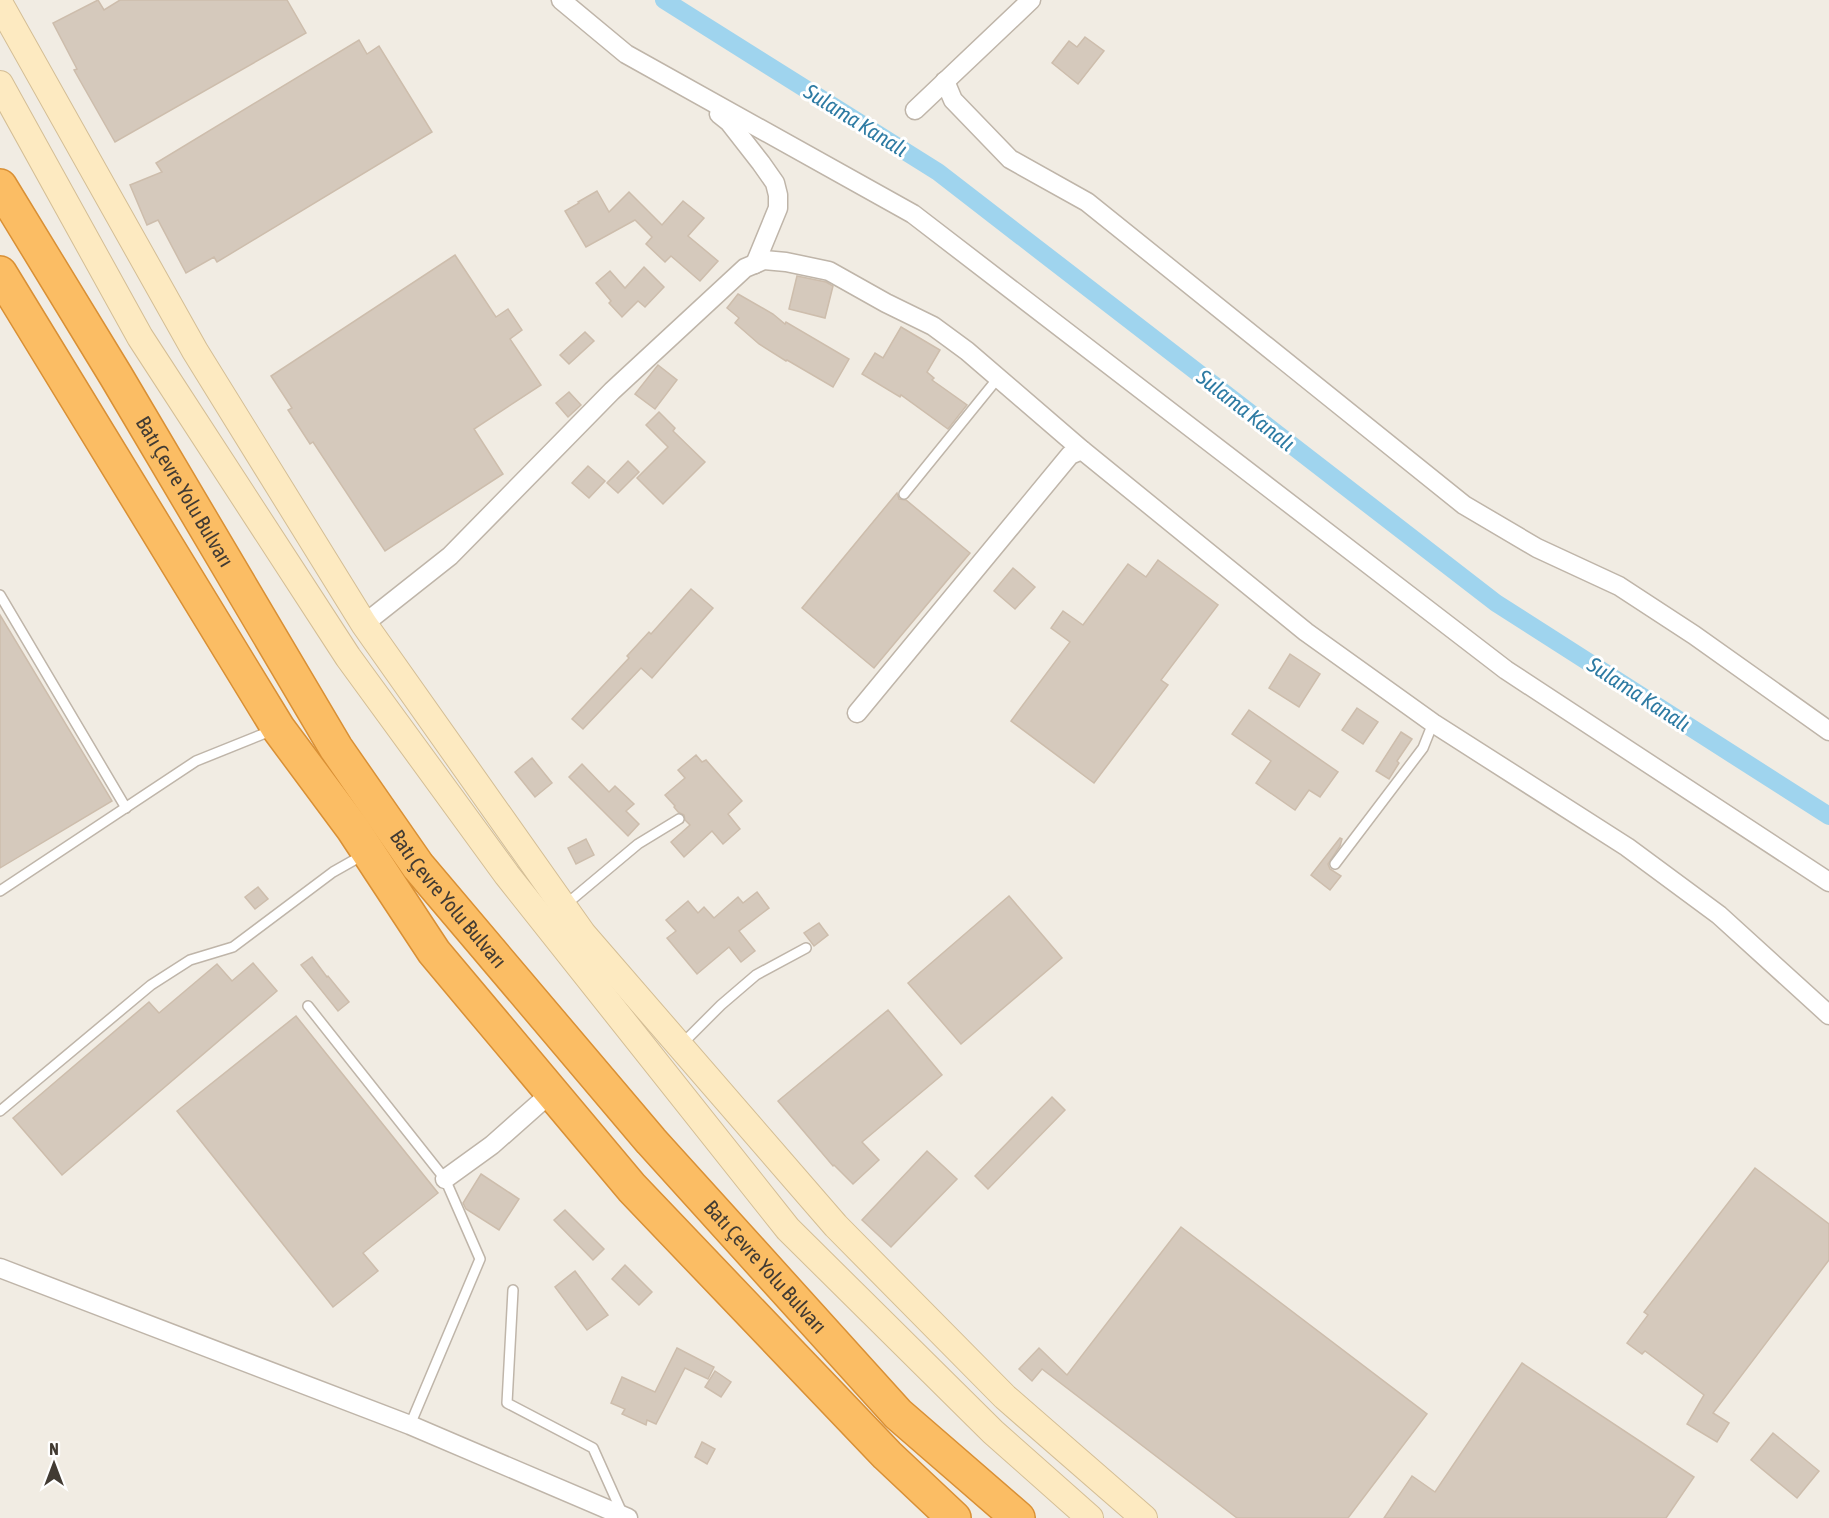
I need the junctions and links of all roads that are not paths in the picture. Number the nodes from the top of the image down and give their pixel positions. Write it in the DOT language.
graph roads {
  1 [pos="561,0"];
  2 [pos="1031,0"];
  3 [pos="0,4"];
  4 [pos="945,81"];
  5 [pos="0,84"];
  6 [pos="680,84"];
  7 [pos="915,110"];
  8 [pos="0,186"];
  9 [pos="754,264"];
  10 [pos="0,273"];
  11 [pos="998,378"];
  12 [pos="1082,450"];
  13 [pos="904,494"];
  14 [pos="0,595"];
  15 [pos="364,624"];
  16 [pos="857,713"];
  17 [pos="1432,723"];
  18 [pos="278,729"];
  19 [pos="1829,731"];
  20 [pos="126,808"];
  21 [pos="679,819"];
  22 [pos="368,852"];
  23 [pos="1335,864"];
  24 [pos="1829,882"];
  25 [pos="0,891"];
  26 [pos="564,906"];
  27 [pos="806,948"];
  28 [pos="308,1006"];
  29 [pos="1829,1015"];
  30 [pos="680,1046"];
  31 [pos="552,1092"];
  32 [pos="0,1111"];
  33 [pos="446,1179"];
  34 [pos="0,1268"];
  35 [pos="513,1290"];
  36 [pos="410,1425"];
  37 [pos="626,1517"];
  38 [pos="954,1518"];
  39 [pos="1018,1518"];
  40 [pos="1090,1518"];
  41 [pos="1144,1518"];
  1 -- 6 [label="street"];
  2 -- 4 [label="street"];
  3 -- 15 [label="main road"];
  4 -- 7 [label="street"];
  4 -- 19 [label="street"];
  5 -- 40 [label="main road"];
  6 -- 9 [label="street"];
  6 -- 24 [label="street"];
  8 -- 39 [label="highway, Batı Çevre Yolu Bulvarı"];
  9 -- 11 [label="street"];
  9 -- 15 [label="street"];
  10 -- 18 [label="highway, Batı Çevre Yolu Bulvarı"];
  11 -- 12 [label="street"];
  11 -- 13 [label="lane"];
  12 -- 16 [label="street"];
  12 -- 17 [label="street"];
  14 -- 20 [label="lane"];
  15 -- 26 [label="main road"];
  17 -- 23 [label="lane"];
  17 -- 29 [label="street"];
  18 -- 20 [label="lane"];
  18 -- 22 [label="highway, Batı Çevre Yolu Bulvarı"];
  20 -- 25 [label="lane"];
  21 -- 26 [label="lane"];
  22 -- 31 [label="highway, Batı Çevre Yolu Bulvarı"];
  22 -- 32 [label="lane"];
  26 -- 30 [label="main road"];
  27 -- 30 [label="lane"];
  28 -- 33 [label="lane"];
  30 -- 41 [label="main road"];
  31 -- 33 [label="street"];
  31 -- 38 [label="highway, Batı Çevre Yolu Bulvarı"];
  33 -- 36 [label="lane"];
  34 -- 36 [label="street"];
  35 -- 37 [label="lane"];
  36 -- 37 [label="street"];
}
